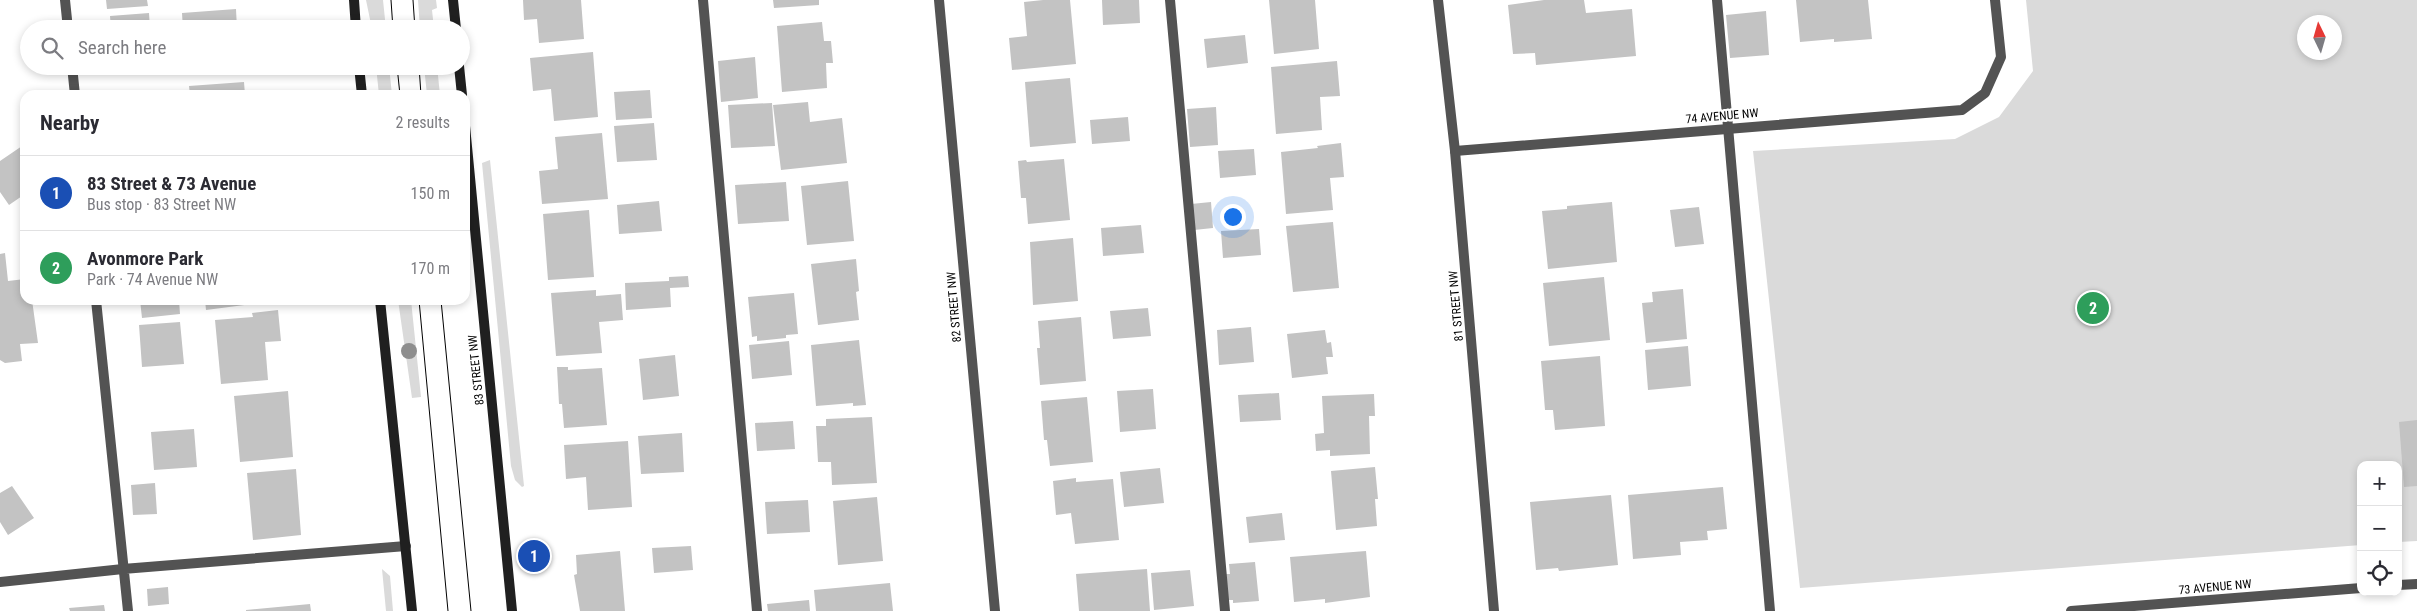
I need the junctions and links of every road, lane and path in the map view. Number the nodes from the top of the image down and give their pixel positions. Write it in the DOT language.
graph roads {
  1 [pos="65,0"];
  2 [pos="354,0"];
  3 [pos="453,0"];
  4 [pos="703,0"];
  5 [pos="939,0"];
  6 [pos="1170,0"];
  7 [pos="1438,0"];
  8 [pos="1717,0"];
  9 [pos="1995,0"];
  10 [pos="67,20"];
  11 [pos="355,20"];
  12 [pos="455,20"];
  13 [pos="73,75"];
  14 [pos="361,75"];
  15 [pos="460,75"];
  16 [pos="74,90"];
  17 [pos="362,90"];
  18 [pos="461,90"];
  19 [pos="1728,128"];
  20 [pos="1455,150"];
  21 [pos="470,178"];
  22 [pos="97,305"];
  23 [pos="381,305"];
  24 [pos="406,546"];
  25 [pos="123,569"];
  26 [pos="0,582"];
  27 [pos="2417,584"];
  28 [pos="2402,585"];
  29 [pos="2357,588"];
  30 [pos="128,611"];
  31 [pos="412,611"];
  32 [pos="512,611"];
  33 [pos="757,611"];
  34 [pos="995,611"];
  35 [pos="1225,611"];
  36 [pos="1494,611"];
  37 [pos="1770,611"];
  38 [pos="2071,611"];
  1 -- 10 [label="street"];
  2 -- 11 [label="main road"];
  3 -- 12 [label="main road"];
  4 -- 33 [label="street"];
  5 -- 34 [label="street, 82 STREET NW"];
  6 -- 35 [label="street"];
  7 -- 20 [label="street, 81 STREET NW"];
  8 -- 19 [label="street"];
  9 -- 19 [label="street, 74 AVENUE NW"];
  13 -- 16 [label="street"];
  14 -- 17 [label="main road"];
  15 -- 18 [label="main road"];
  19 -- 20 [label="street, 74 AVENUE NW"];
  19 -- 37 [label="street"];
  20 -- 36 [label="street, 81 STREET NW"];
  21 -- 32 [label="main road, 83 STREET NW"];
  22 -- 25 [label="street"];
  23 -- 24 [label="main road"];
  24 -- 25 [label="street"];
  24 -- 31 [label="main road"];
  25 -- 26 [label="street"];
  25 -- 30 [label="street"];
  27 -- 28 [label="street"];
  29 -- 38 [label="street, 73 AVENUE NW"];
}
